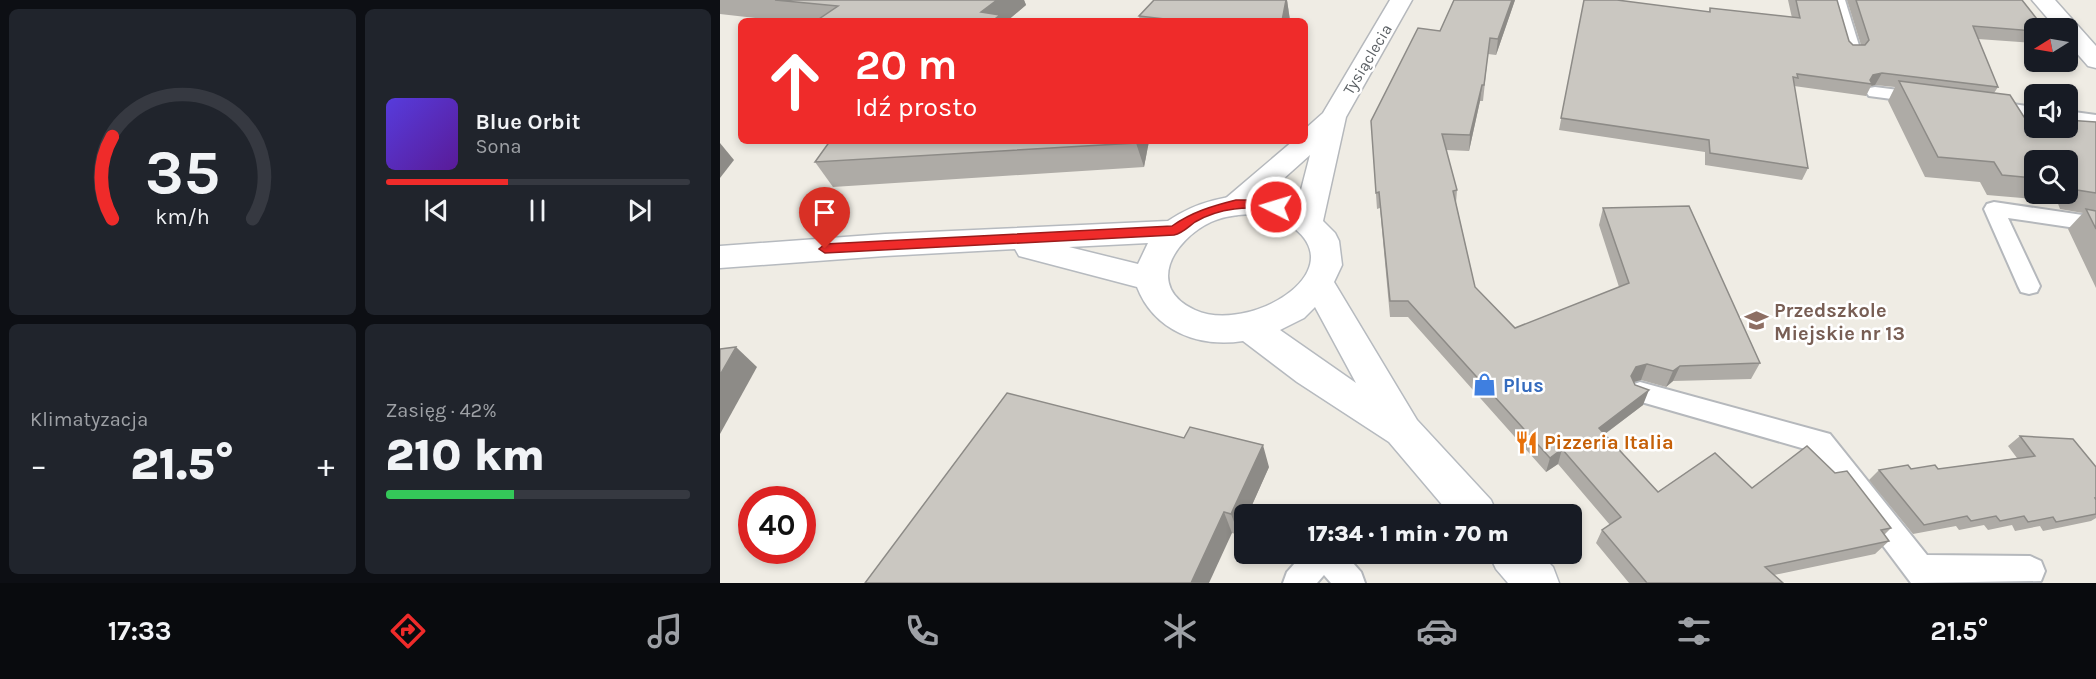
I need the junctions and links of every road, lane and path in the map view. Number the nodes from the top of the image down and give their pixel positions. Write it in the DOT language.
graph roads {
  1 [pos="1401,0"];
  2 [pos="1838,0"];
  3 [pos="2043,0"];
  4 [pos="1853,52"];
  5 [pos="2096,61"];
  6 [pos="1875,92"];
  7 [pos="1942,100"];
  8 [pos="1976,105"];
  9 [pos="2024,111"];
  10 [pos="1332,117"];
  11 [pos="2078,118"];
  12 [pos="2096,120"];
  13 [pos="1308,141"];
  14 [pos="1305,144"];
  15 [pos="1236,204"];
  16 [pos="1308,221"];
  17 [pos="2096,224"];
  18 [pos="1174,231"];
  19 [pos="999,240"];
  20 [pos="720,257"];
  21 [pos="1150,279"];
  22 [pos="1319,284"];
  23 [pos="2029,286"];
  24 [pos="1250,327"];
  25 [pos="1640,392"];
  26 [pos="1402,432"];
  27 [pos="1467,504"];
  28 [pos="1315,564"];
  29 [pos="1333,564"];
  30 [pos="1520,564"];
  31 [pos="2030,571"];
  32 [pos="1924,577"];
  33 [pos="1298,583"];
  34 [pos="1350,583"];
  35 [pos="1537,583"];
  1 -- 10 [label="street, Tysiąclecia"];
  2 -- 4 [label="lane"];
  3 -- 5 [label="street"];
  6 -- 7 [label="lane"];
  8 -- 9 [label="lane"];
  10 -- 13 [label="street"];
  10 -- 16 [label="street"];
  11 -- 12 [label="lane"];
  14 -- 15 [label="street"];
  15 -- 16 [label="street"];
  15 -- 18 [label="street"];
  16 -- 22 [label="street"];
  17 -- 23 [label="lane"];
  18 -- 19 [label="street"];
  18 -- 21 [label="street"];
  19 -- 20 [label="street"];
  19 -- 21 [label="street"];
  21 -- 24 [label="street"];
  22 -- 24 [label="street"];
  22 -- 26 [label="street"];
  24 -- 26 [label="street"];
  25 -- 32 [label="lane"];
  26 -- 27 [label="street"];
  28 -- 33 [label="lane"];
  29 -- 34 [label="lane"];
  30 -- 35 [label="street"];
  31 -- 32 [label="lane"];
}
